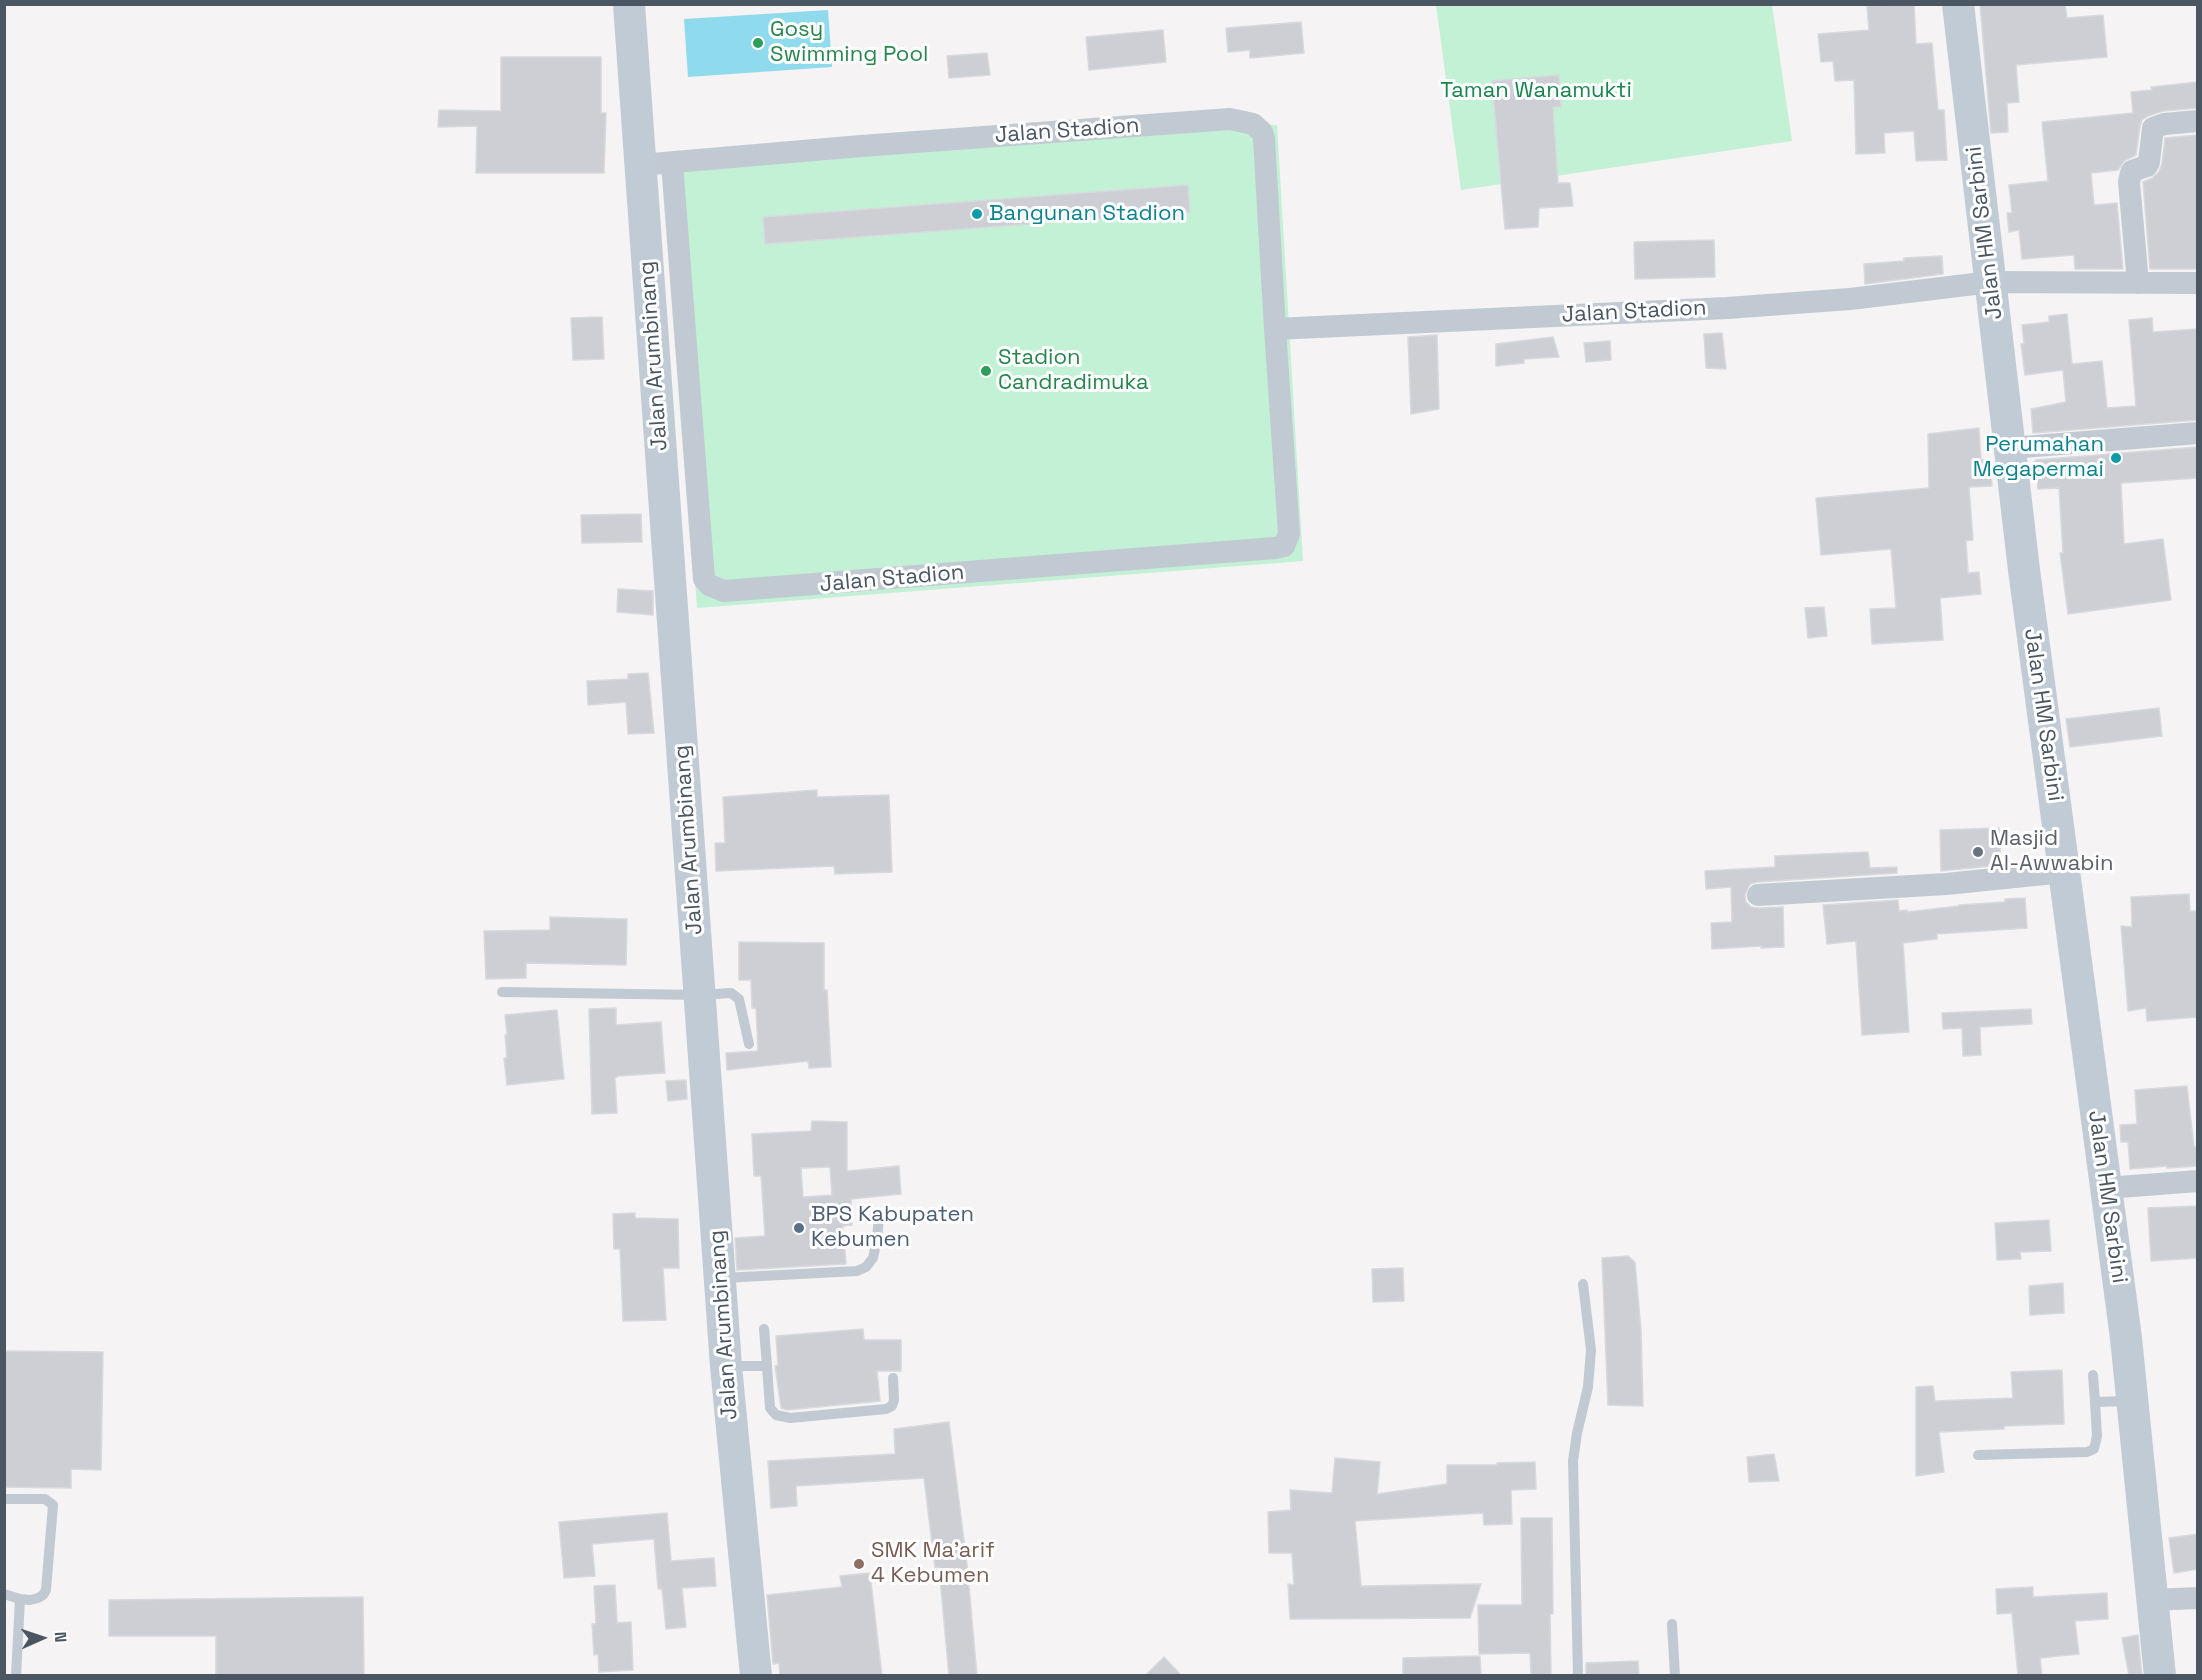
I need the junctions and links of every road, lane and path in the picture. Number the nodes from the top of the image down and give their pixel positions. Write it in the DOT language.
graph roads {
  1 [pos="629,4"];
  2 [pos="1958,4"];
  3 [pos="2198,122"];
  4 [pos="672,163"];
  5 [pos="640,165"];
  6 [pos="1991,282"];
  7 [pos="2138,283"];
  8 [pos="2198,283"];
  9 [pos="1275,329"];
  10 [pos="2198,433"];
  11 [pos="2010,448"];
  12 [pos="2064,872"];
  13 [pos="1758,895"];
  14 [pos="502,992"];
  15 [pos="700,995"];
  16 [pos="749,1044"];
  17 [pos="2198,1181"];
  18 [pos="2106,1188"];
  19 [pos="879,1217"];
  20 [pos="720,1279"];
  21 [pos="1583,1284"];
  22 [pos="764,1329"];
  23 [pos="726,1366"];
  24 [pos="767,1366"];
  25 [pos="2093,1375"];
  26 [pos="893,1378"];
  27 [pos="2133,1401"];
  28 [pos="2095,1402"];
  29 [pos="1978,1455"];
  30 [pos="4,1499"];
  31 [pos="4,1594"];
  32 [pos="2198,1598"];
  33 [pos="20,1599"];
  34 [pos="2151,1600"];
  35 [pos="1672,1624"];
  36 [pos="15,1676"];
  37 [pos="756,1676"];
  38 [pos="1578,1676"];
  39 [pos="1675,1676"];
  40 [pos="2160,1676"];
  1 -- 5 [label="main road, Jalan Arumbinang"];
  2 -- 6 [label="main road, Jalan HM Sarbini"];
  3 -- 7 [label="street"];
  4 -- 5 [label="street, Jalan Stadion"];
  4 -- 9 [label="street, Jalan Stadion"];
  4 -- 9 [label="street, Jalan Stadion"];
  5 -- 15 [label="main road, Jalan Arumbinang"];
  6 -- 7 [label="street, Jalan Stadion"];
  6 -- 9 [label="street, Jalan Stadion"];
  6 -- 11 [label="main road, Jalan HM Sarbini"];
  7 -- 8 [label="street, Jalan Stadion"];
  10 -- 11 [label="street"];
  11 -- 12 [label="main road, Jalan HM Sarbini"];
  12 -- 13 [label="street"];
  12 -- 18 [label="main road, Jalan HM Sarbini"];
  14 -- 15 [label="lane"];
  15 -- 16 [label="lane"];
  15 -- 20 [label="main road, Jalan Arumbinang"];
  17 -- 18 [label="street"];
  18 -- 27 [label="main road, Jalan HM Sarbini"];
  19 -- 20 [label="lane"];
  20 -- 23 [label="main road, Jalan Arumbinang"];
  21 -- 38 [label="lane"];
  22 -- 24 [label="lane"];
  23 -- 24 [label="lane"];
  23 -- 37 [label="main road, Jalan Arumbinang"];
  24 -- 26 [label="lane"];
  25 -- 28 [label="lane"];
  27 -- 28 [label="lane"];
  27 -- 34 [label="main road, Jalan HM Sarbini"];
  28 -- 29 [label="lane"];
  30 -- 33 [label="lane"];
  31 -- 33 [label="lane"];
  32 -- 34 [label="street"];
  33 -- 36 [label="lane"];
  34 -- 40 [label="main road, Jalan HM Sarbini"];
  35 -- 39 [label="lane"];
}
